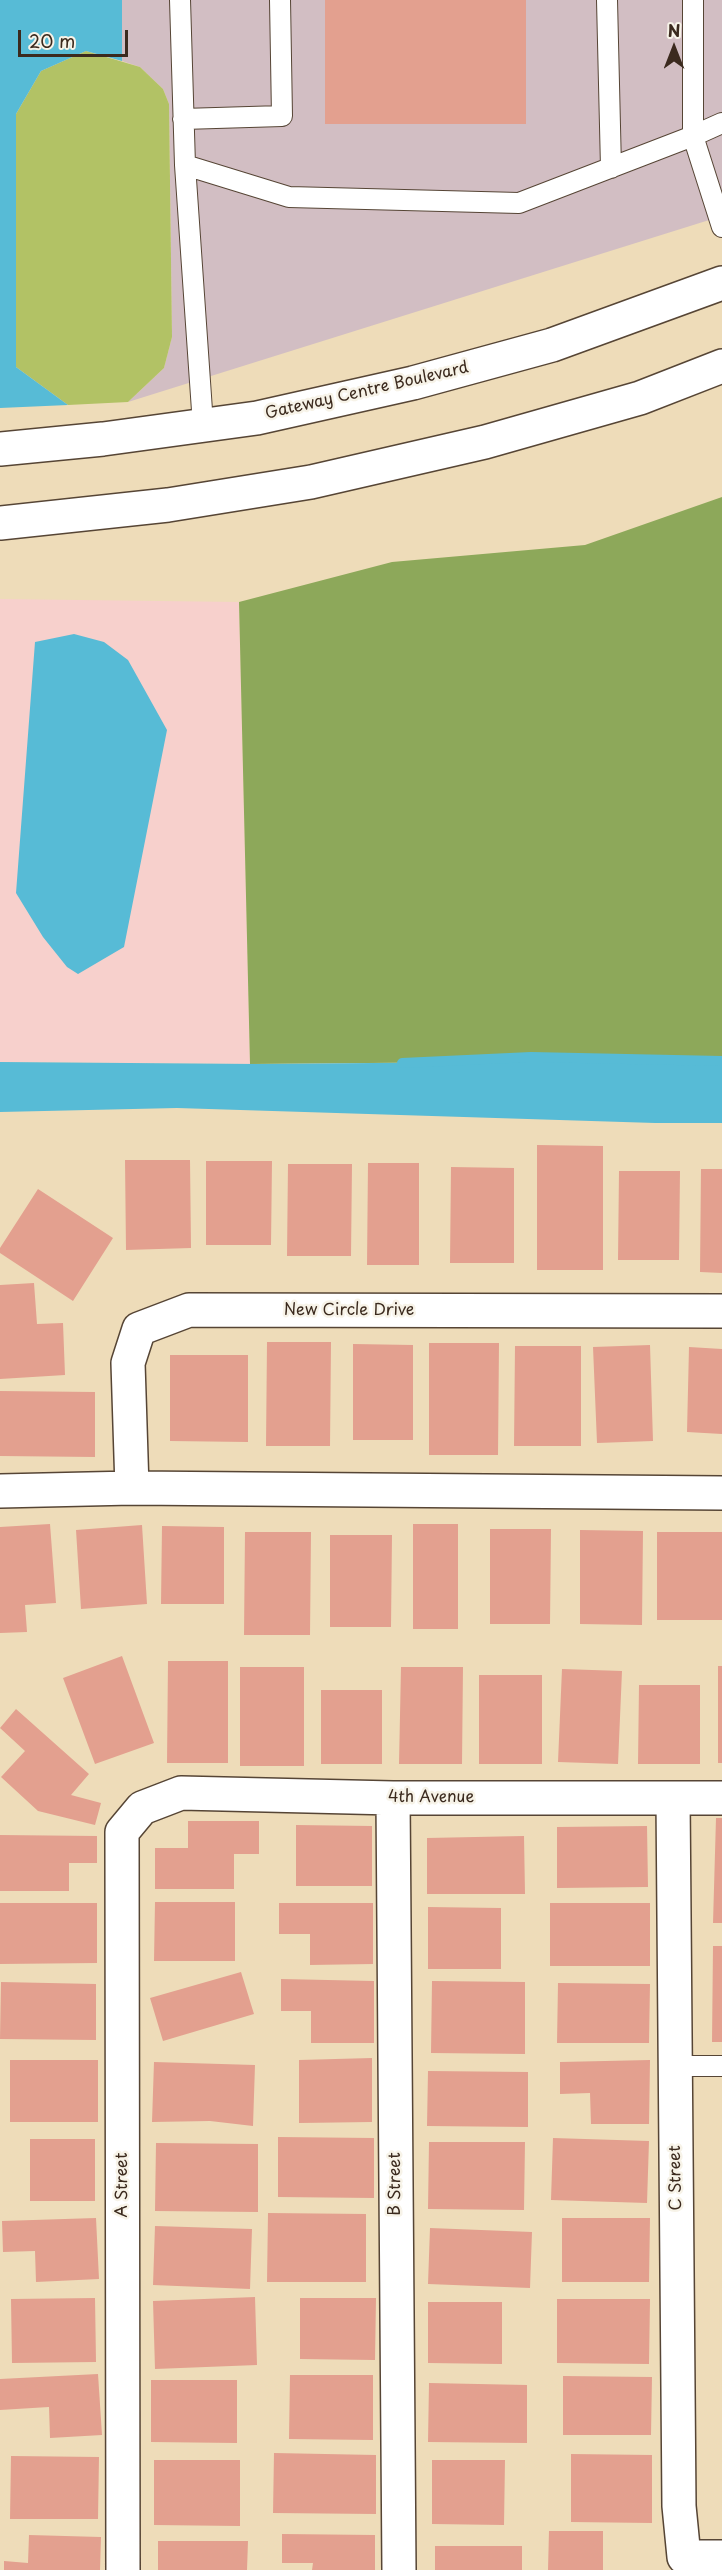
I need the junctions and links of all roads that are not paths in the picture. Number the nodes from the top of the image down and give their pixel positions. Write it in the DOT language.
graph roads {
  1 [pos="180,0"];
  2 [pos="280,0"];
  3 [pos="607,0"];
  4 [pos="693,0"];
  5 [pos="183,119"];
  6 [pos="722,123"];
  7 [pos="693,136"];
  8 [pos="185,165"];
  9 [pos="611,168"];
  10 [pos="722,227"];
  11 [pos="722,283"];
  12 [pos="722,366"];
  13 [pos="203,425"];
  14 [pos="0,448"];
  15 [pos="0,523"];
  16 [pos="722,1311"];
  17 [pos="132,1488"];
  18 [pos="0,1491"];
  19 [pos="722,1493"];
  20 [pos="393,1798"];
  21 [pos="673,1798"];
  22 [pos="722,1798"];
  23 [pos="142,1808"];
  24 [pos="675,2066"];
  25 [pos="722,2066"];
  26 [pos="722,2557"];
  27 [pos="678,2563"];
  28 [pos="123,2570"];
  29 [pos="399,2570"];
  1 -- 5 [label="lane"];
  2 -- 5 [label="lane"];
  3 -- 9 [label="lane"];
  4 -- 7 [label="lane"];
  5 -- 8 [label="lane"];
  6 -- 7 [label="lane"];
  7 -- 9 [label="lane"];
  7 -- 10 [label="lane"];
  8 -- 9 [label="lane"];
  8 -- 13 [label="lane"];
  11 -- 13 [label="street, Gateway Centre Boulevard"];
  12 -- 15 [label="street"];
  13 -- 14 [label="street, Gateway Centre Boulevard"];
  16 -- 17 [label="street, New Circle Drive"];
  17 -- 18 [label="street"];
  17 -- 19 [label="street"];
  20 -- 21 [label="street, 4th Avenue"];
  20 -- 23 [label="street, 4th Avenue"];
  20 -- 29 [label="street, B Street"];
  21 -- 22 [label="street, 4th Avenue"];
  21 -- 24 [label="street, C Street"];
  23 -- 28 [label="street, A Street"];
  24 -- 25 [label="lane"];
  24 -- 27 [label="street, C Street"];
  26 -- 27 [label="street"];
}
